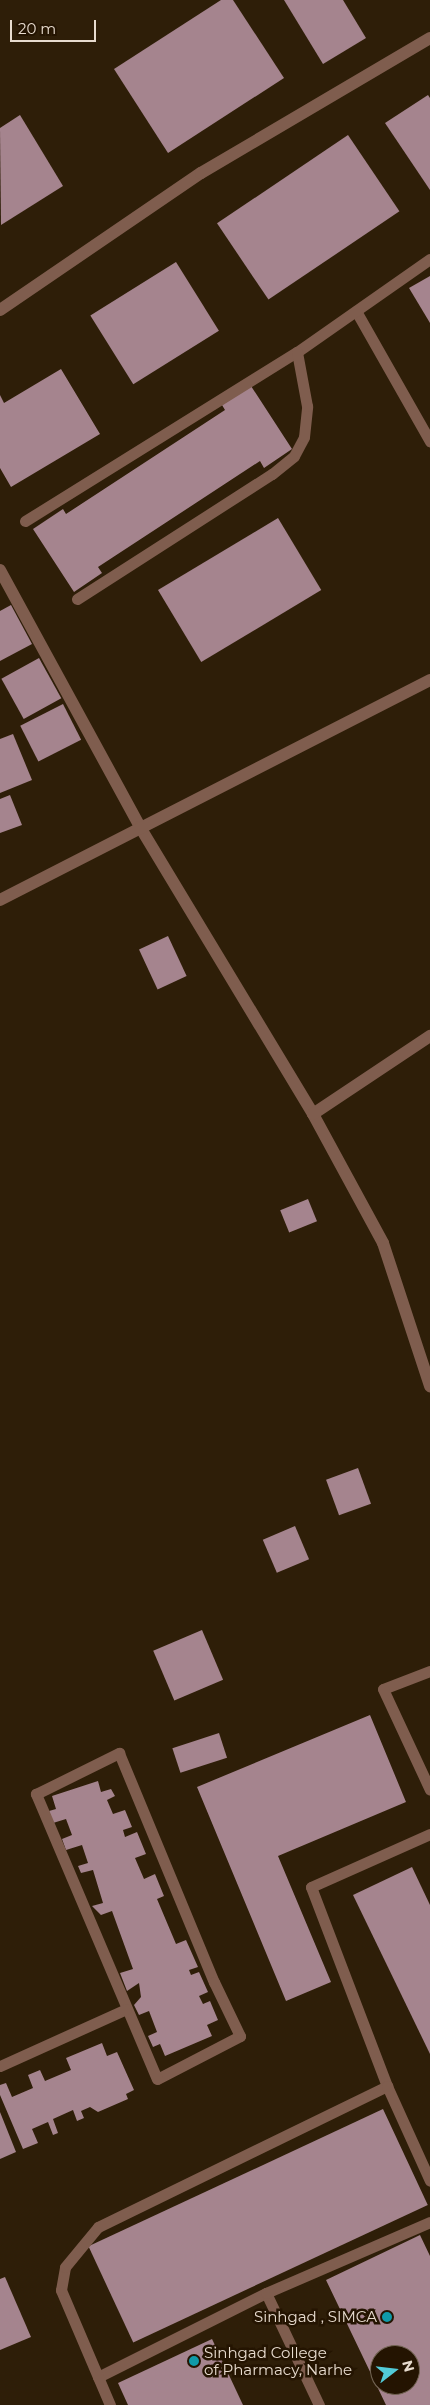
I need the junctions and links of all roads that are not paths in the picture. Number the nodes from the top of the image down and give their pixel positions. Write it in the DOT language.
graph roads {
  1 [pos="430,38"];
  2 [pos="430,259"];
  3 [pos="0,310"];
  4 [pos="356,311"];
  5 [pos="297,352"];
  6 [pos="430,441"];
  7 [pos="25,520"];
  8 [pos="0,570"];
  9 [pos="77,600"];
  10 [pos="430,680"];
  11 [pos="140,827"];
  12 [pos="0,900"];
  13 [pos="430,1036"];
  14 [pos="313,1114"];
  15 [pos="430,1386"];
  16 [pos="430,1671"];
  17 [pos="430,1790"];
  18 [pos="430,1834"];
  19 [pos="126,2009"];
  20 [pos="0,2066"];
  21 [pos="386,2086"];
  22 [pos="430,2181"];
  23 [pos="430,2222"];
  24 [pos="266,2294"];
  25 [pos="98,2377"];
  26 [pos="110,2405"];
  27 [pos="319,2405"];
  1 -- 3 [label="street"];
  2 -- 4 [label="lane"];
  4 -- 5 [label="lane"];
  4 -- 6 [label="lane"];
  5 -- 7 [label="lane"];
  5 -- 9 [label="lane"];
  8 -- 11 [label="street"];
  10 -- 11 [label="street"];
  11 -- 12 [label="street"];
  11 -- 14 [label="street"];
  13 -- 14 [label="street"];
  14 -- 15 [label="street"];
  16 -- 17 [label="lane"];
  18 -- 21 [label="lane"];
  19 -- 19 [label="lane"];
  19 -- 20 [label="lane"];
  21 -- 22 [label="lane"];
  21 -- 25 [label="lane"];
  23 -- 24 [label="lane"];
  24 -- 25 [label="lane"];
  24 -- 27 [label="lane"];
  25 -- 26 [label="lane"];
}
